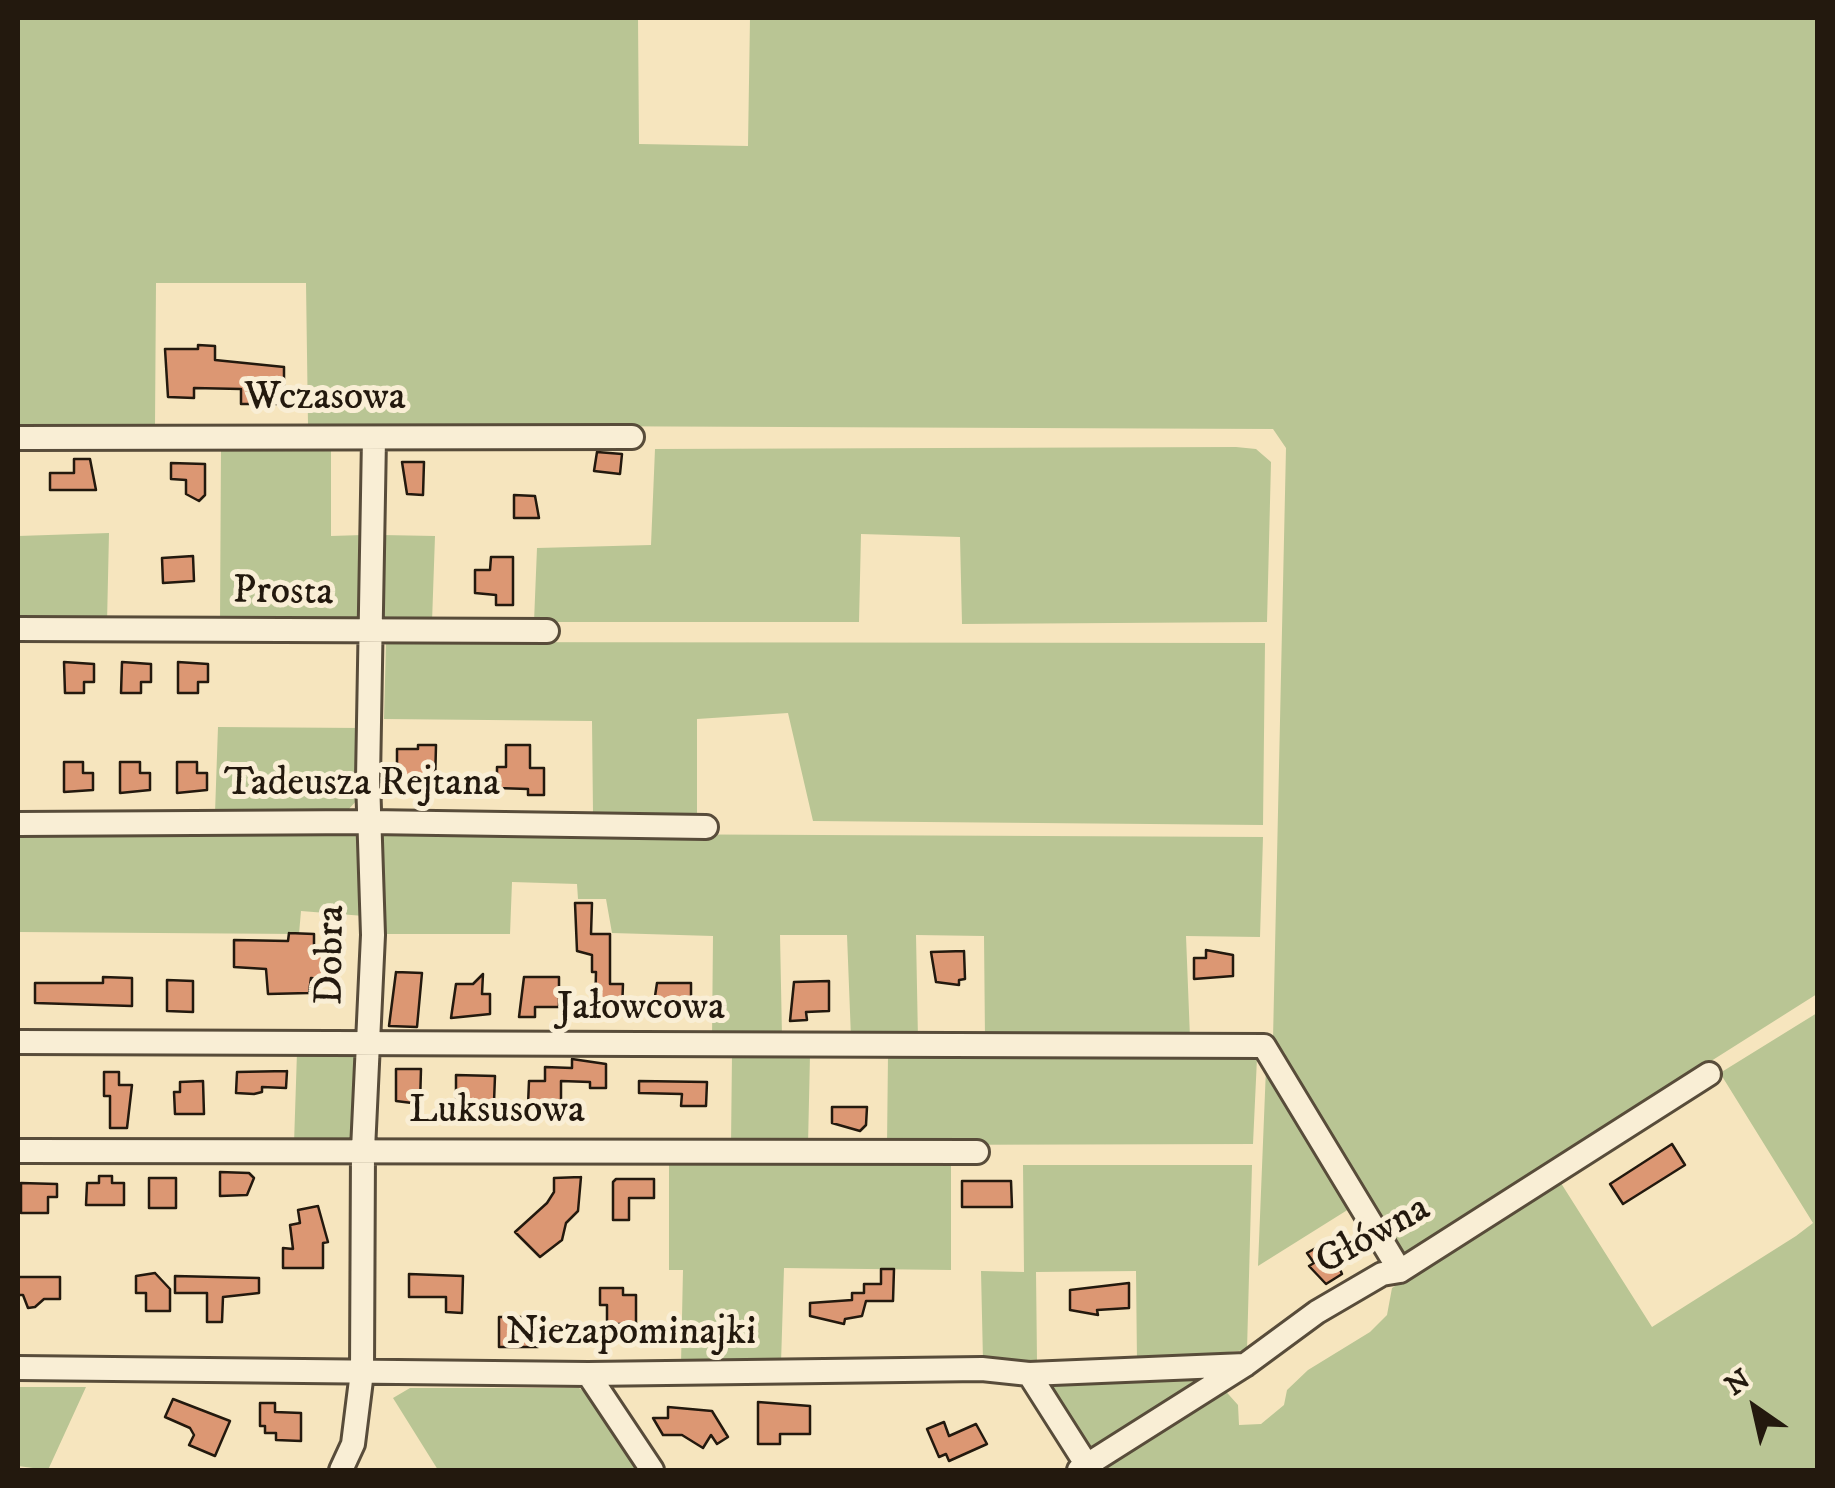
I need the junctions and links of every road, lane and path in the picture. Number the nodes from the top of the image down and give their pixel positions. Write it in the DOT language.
graph roads {
  1 [pos="632,437"];
  2 [pos="18,438"];
  3 [pos="374,438"];
  4 [pos="18,629"];
  5 [pos="547,631"];
  6 [pos="371,633"];
  7 [pos="370,822"];
  8 [pos="18,824"];
  9 [pos="706,827"];
  10 [pos="18,1042"];
  11 [pos="369,1046"];
  12 [pos="1709,1074"];
  13 [pos="364,1150"];
  14 [pos="18,1151"];
  15 [pos="977,1152"];
  16 [pos="1400,1272"];
  17 [pos="1245,1364"];
  18 [pos="18,1368"];
  19 [pos="362,1372"];
  20 [pos="588,1374"];
  21 [pos="1029,1374"];
  22 [pos="1085,1469"];
  23 [pos="340,1470"];
  24 [pos="652,1470"];
  1 -- 3 [label="street, Wczasowa"];
  2 -- 3 [label="street, Wczasowa"];
  3 -- 6 [label="street, Dobra"];
  4 -- 6 [label="street, Prosta"];
  5 -- 6 [label="street, Prosta"];
  6 -- 7 [label="street, Dobra"];
  7 -- 8 [label="street, Tadeusza Rejtana"];
  7 -- 9 [label="street, Tadeusza Rejtana"];
  7 -- 11 [label="street, Dobra"];
  10 -- 11 [label="street, Jałowcowa"];
  11 -- 13 [label="street, Dobra"];
  11 -- 16 [label="street, Jałowcowa"];
  12 -- 16 [label="street, Główna"];
  13 -- 14 [label="street, Luksusowa"];
  13 -- 15 [label="street, Luksusowa"];
  13 -- 19 [label="street, Dobra"];
  16 -- 17 [label="street, Główna"];
  17 -- 21 [label="street, Niezapominajki"];
  17 -- 22 [label="street, Główna"];
  18 -- 19 [label="street, Niezapominajki"];
  19 -- 20 [label="street, Niezapominajki"];
  19 -- 23 [label="street, Dobra"];
  20 -- 21 [label="street, Niezapominajki"];
  20 -- 24 [label="street"];
  21 -- 22 [label="street"];
}
